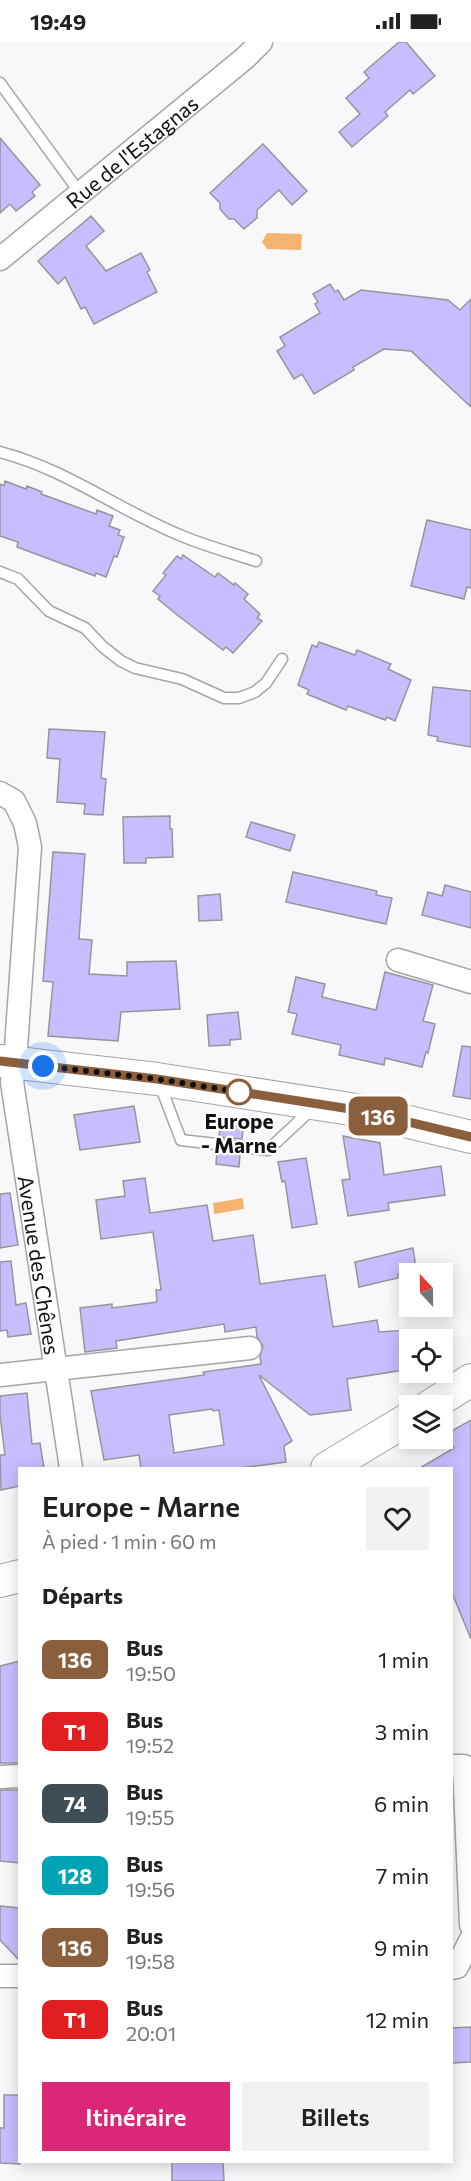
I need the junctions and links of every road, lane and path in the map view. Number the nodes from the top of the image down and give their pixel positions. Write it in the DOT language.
graph roads {
  1 [pos="261,42"];
  2 [pos="0,83"];
  3 [pos="80,193"];
  4 [pos="0,259"];
  5 [pos="0,452"];
  6 [pos="256,561"];
  7 [pos="0,572"];
  8 [pos="282,659"];
  9 [pos="0,793"];
  10 [pos="398,960"];
  11 [pos="471,982"];
  12 [pos="8,1061"];
  13 [pos="157,1079"];
  14 [pos="318,1104"];
  15 [pos="471,1137"];
  16 [pos="250,1348"];
  17 [pos="55,1370"];
  18 [pos="0,1376"];
  19 [pos="471,1380"];
  20 [pos="447,1395"];
  21 [pos="399,1425"];
  22 [pos="71,1467"];
  23 [pos="329,1467"];
  24 [pos="18,1576"];
  25 [pos="0,1581"];
  26 [pos="453,1766"];
  27 [pos="18,1776"];
  28 [pos="0,1777"];
  29 [pos="471,1926"];
  30 [pos="471,1939"];
  31 [pos="453,1968"];
  32 [pos="0,1976"];
  33 [pos="18,1976"];
  1 -- 3 [label="street, Rue de l'Estagnas"];
  2 -- 3 [label="lane"];
  3 -- 4 [label="street, Rue de l'Estagnas"];
  5 -- 6 [label="lane"];
  7 -- 8 [label="lane"];
  9 -- 12 [label="street, Avenue des Chênes"];
  10 -- 11 [label="street"];
  12 -- 13 [label="main road"];
  12 -- 17 [label="street, Avenue des Chênes"];
  13 -- 14 [label="main road"];
  13 -- 14 [label="lane"];
  14 -- 15 [label="main road"];
  16 -- 17 [label="street"];
  17 -- 18 [label="street"];
  17 -- 22 [label="street, Avenue des Chênes"];
  19 -- 20 [label="main road"];
  21 -- 23 [label="main road"];
  24 -- 25 [label="main road"];
  26 -- 29 [label="street"];
  27 -- 28 [label="street"];
  30 -- 31 [label="street"];
  32 -- 33 [label="street"];
}
